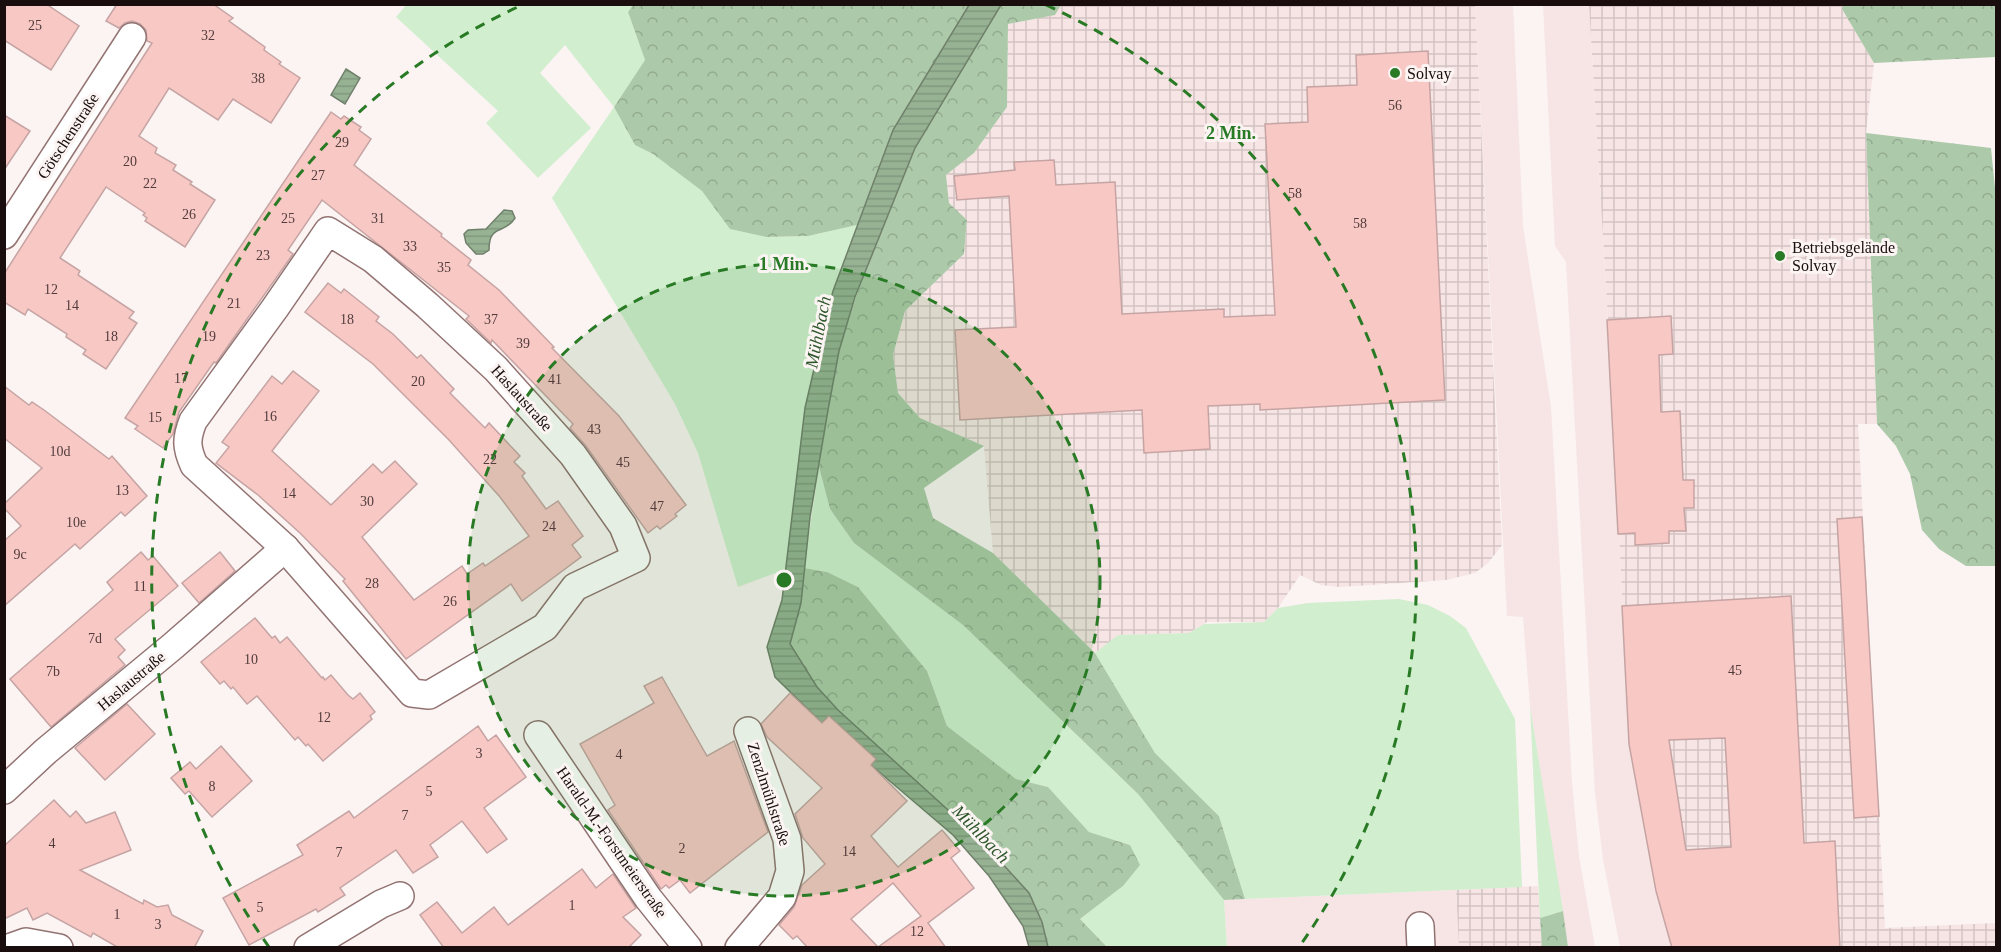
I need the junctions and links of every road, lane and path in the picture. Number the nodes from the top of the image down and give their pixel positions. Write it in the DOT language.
graph roads {
  1 [pos="132,37"];
  2 [pos="4,235"];
  3 [pos="285,548"];
  4 [pos="748,731"];
  5 [pos="538,735"];
  6 [pos="4,790"];
  7 [pos="400,896"];
  8 [pos="9,948"];
  9 [pos="58,948"];
  10 [pos="308,948"];
  11 [pos="688,948"];
  12 [pos="739,948"];
  1 -- 2 [label="street, Götschenstraße"];
  3 -- 3 [label="street, Haslaustraße"];
  3 -- 6 [label="street, Haslaustraße"];
  4 -- 12 [label="street, Zenzlmühlstraße"];
  5 -- 11 [label="street, Harald-M.-Forstmeierstraße"];
  7 -- 10 [label="street"];
  8 -- 9 [label="street"];
}
